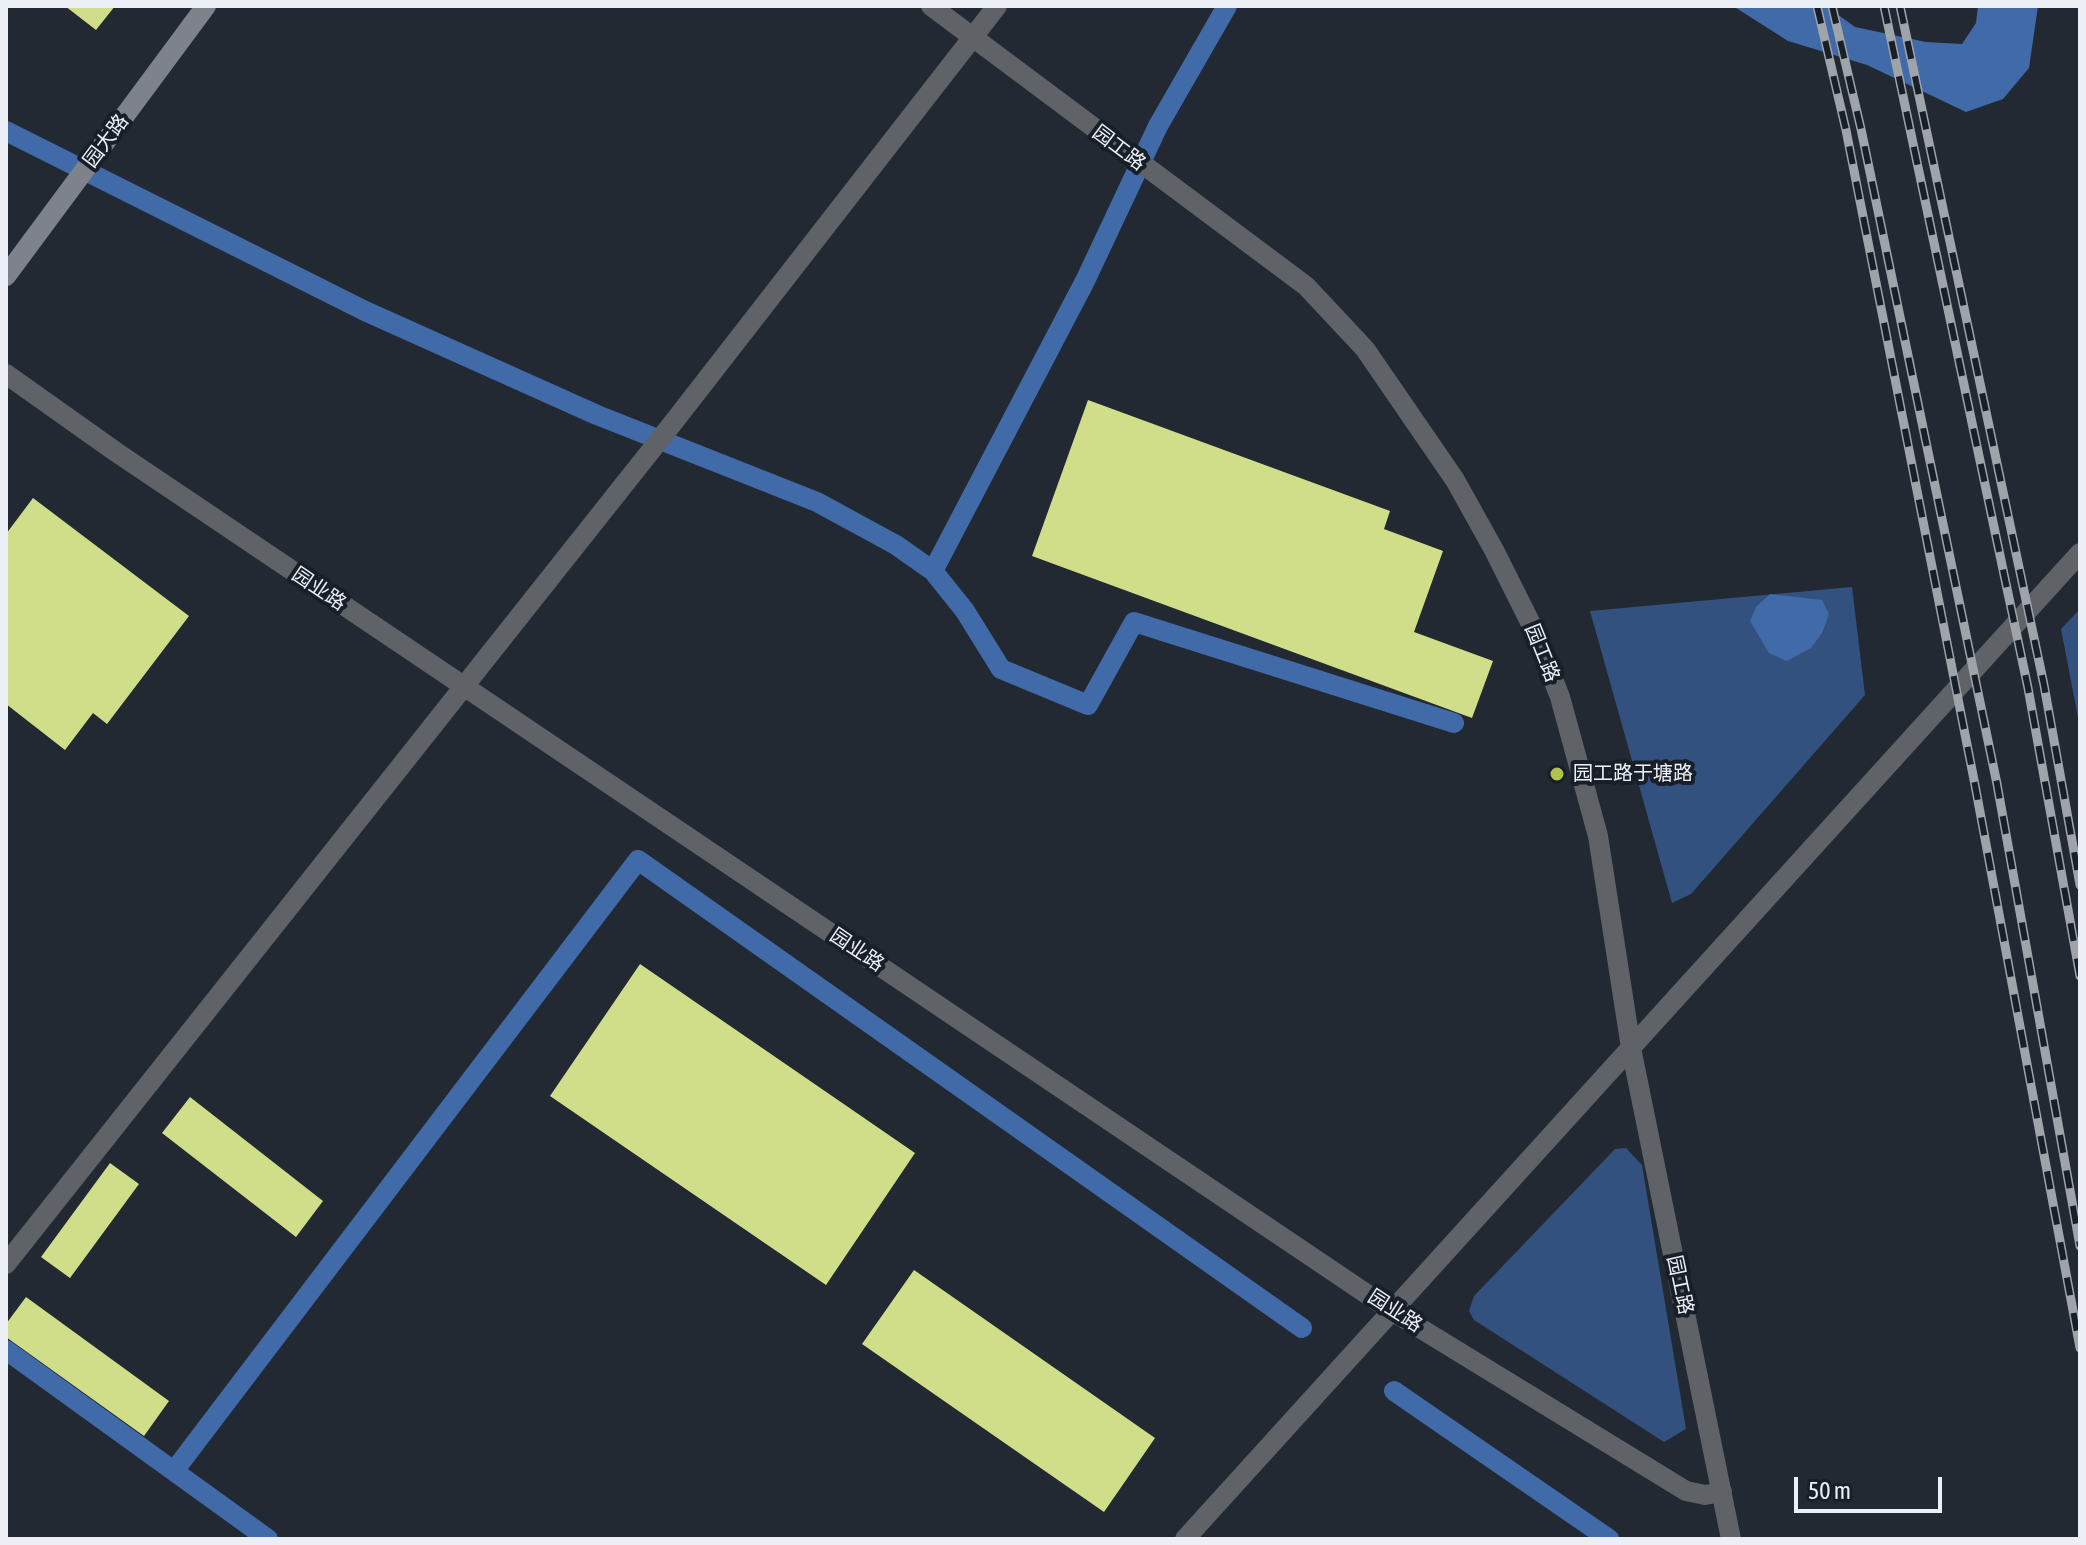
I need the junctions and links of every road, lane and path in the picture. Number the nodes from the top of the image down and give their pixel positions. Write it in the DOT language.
graph roads {
  1 [pos="206,6"];
  2 [pos="931,6"];
  3 [pos="997,6"];
  4 [pos="972,37"];
  5 [pos="6,276"];
  6 [pos="6,374"];
  7 [pos="2080,553"];
  8 [pos="462,685"];
  9 [pos="1631,1048"];
  10 [pos="6,1264"];
  11 [pos="1392,1311"];
  12 [pos="1722,1492"];
  13 [pos="1185,1539"];
  14 [pos="1731,1539"];
  1 -- 5 [label="street, 园大路"];
  2 -- 4 [label="street, 园工路"];
  3 -- 4 [label="street"];
  4 -- 8 [label="street"];
  4 -- 9 [label="street, 园工路"];
  6 -- 8 [label="street, 园业路"];
  7 -- 9 [label="street"];
  8 -- 10 [label="street"];
  8 -- 11 [label="street, 园业路"];
  9 -- 11 [label="street"];
  9 -- 12 [label="street, 园工路"];
  11 -- 12 [label="street, 园业路"];
  11 -- 13 [label="street"];
  12 -- 14 [label="street, 园工路"];
}
